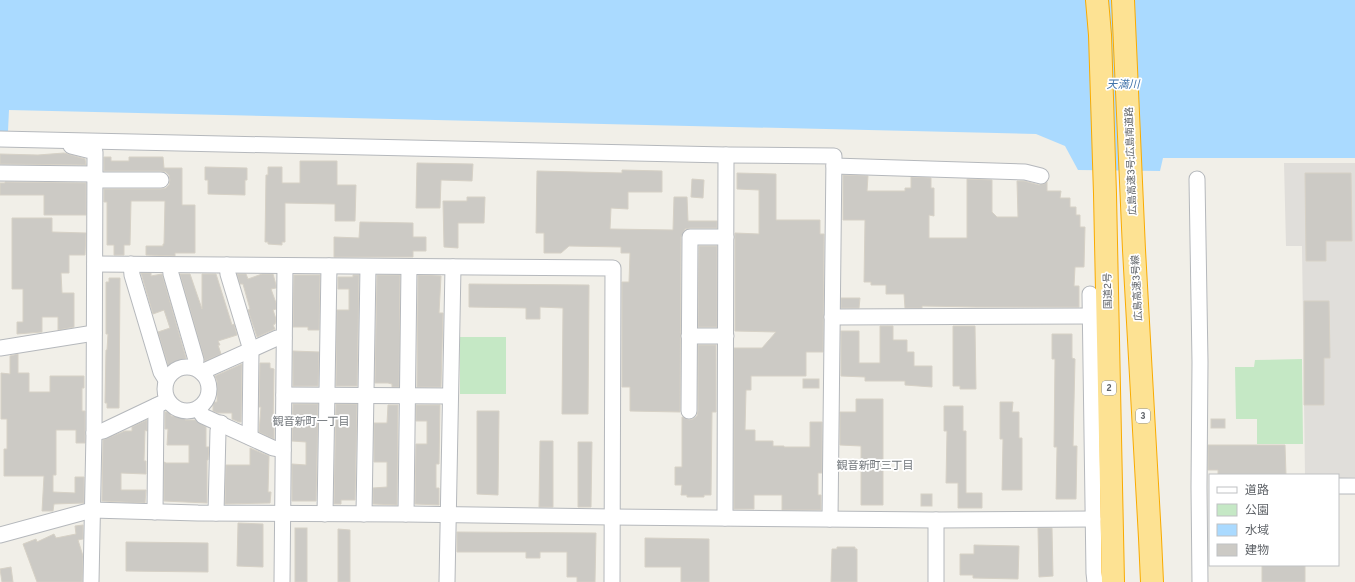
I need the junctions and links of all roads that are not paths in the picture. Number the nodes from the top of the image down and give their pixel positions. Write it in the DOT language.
graph roads {
  1 [pos="1097,0"];
  2 [pos="1123,0"];
  3 [pos="0,139"];
  4 [pos="47,140"];
  5 [pos="726,154"];
  6 [pos="834,166"];
  7 [pos="0,173"];
  8 [pos="1041,176"];
  9 [pos="95,177"];
  10 [pos="1197,179"];
  11 [pos="161,180"];
  12 [pos="726,237"];
  13 [pos="1134,250"];
  14 [pos="95,264"];
  15 [pos="131,264"];
  16 [pos="170,265"];
  17 [pos="227,265"];
  18 [pos="285,266"];
  19 [pos="329,266"];
  20 [pos="368,267"];
  21 [pos="409,267"];
  22 [pos="453,267"];
  23 [pos="1090,294"];
  24 [pos="1090,316"];
  25 [pos="832,317"];
  26 [pos="94,333"];
  27 [pos="689,336"];
  28 [pos="726,336"];
  29 [pos="284,338"];
  30 [pos="0,348"];
  31 [pos="251,350"];
  32 [pos="199,370"];
  33 [pos="166,380"];
  34 [pos="284,395"];
  35 [pos="326,395"];
  36 [pos="366,396"];
  37 [pos="406,396"];
  38 [pos="450,396"];
  39 [pos="162,403"];
  40 [pos="198,409"];
  41 [pos="689,411"];
  42 [pos="221,424"];
  43 [pos="94,433"];
  44 [pos="250,437"];
  45 [pos="283,450"];
  46 [pos="1339,486"];
  47 [pos="1355,486"];
  48 [pos="1204,487"];
  49 [pos="92,510"];
  50 [pos="155,512"];
  51 [pos="216,513"];
  52 [pos="282,514"];
  53 [pos="325,514"];
  54 [pos="364,514"];
  55 [pos="406,514"];
  56 [pos="448,515"];
  57 [pos="612,517"];
  58 [pos="726,518"];
  59 [pos="830,518"];
  60 [pos="936,520"];
  61 [pos="1093,520"];
  62 [pos="0,535"];
  63 [pos="91,582"];
  64 [pos="282,582"];
  65 [pos="447,582"];
  66 [pos="612,582"];
  67 [pos="936,582"];
  68 [pos="1095,582"];
  69 [pos="1113,582"];
  70 [pos="1138,582"];
  71 [pos="1152,582"];
  72 [pos="1200,582"];
  1 -- 69 [label="highway, 国道2号 / 2"];
  2 -- 13 [label="highway, 広島高速3号;広島南道路 / 3"];
  3 -- 4 [label="street"];
  4 -- 5 [label="street"];
  4 -- 9 [label="street"];
  5 -- 6 [label="street"];
  5 -- 12 [label="street"];
  6 -- 8 [label="street"];
  6 -- 25 [label="street"];
  7 -- 9 [label="street"];
  9 -- 11 [label="street"];
  9 -- 14 [label="street"];
  10 -- 48 [label="street"];
  12 -- 27 [label="street"];
  12 -- 28 [label="street"];
  13 -- 70 [label="highway, 広島高速3号線 / 3"];
  13 -- 71 [label="highway, 広島高速3号線 / 3"];
  14 -- 15 [label="street"];
  14 -- 26 [label="street"];
  15 -- 16 [label="street"];
  15 -- 33 [label="street"];
  16 -- 17 [label="street"];
  16 -- 32 [label="street"];
  17 -- 18 [label="street"];
  17 -- 31 [label="street"];
  18 -- 19 [label="street"];
  18 -- 29 [label="street"];
  19 -- 20 [label="street"];
  19 -- 35 [label="street"];
  20 -- 21 [label="street"];
  20 -- 36 [label="street"];
  21 -- 22 [label="street"];
  21 -- 37 [label="street"];
  22 -- 38 [label="street"];
  22 -- 57 [label="street"];
  23 -- 24 [label="street"];
  24 -- 25 [label="street"];
  24 -- 61 [label="street"];
  25 -- 59 [label="street"];
  26 -- 30 [label="street"];
  26 -- 43 [label="street"];
  27 -- 28 [label="street"];
  27 -- 41 [label="street"];
  28 -- 58 [label="street"];
  29 -- 31 [label="street"];
  29 -- 34 [label="street"];
  31 -- 32 [label="street"];
  31 -- 44 [label="street"];
  32 -- 33 [label="street"];
  32 -- 40 [label="street"];
  33 -- 39 [label="street"];
  34 -- 35 [label="street"];
  34 -- 45 [label="street"];
  35 -- 36 [label="street"];
  35 -- 53 [label="street"];
  36 -- 37 [label="street"];
  36 -- 54 [label="street"];
  37 -- 38 [label="street"];
  37 -- 55 [label="street"];
  38 -- 56 [label="street"];
  39 -- 40 [label="street"];
  39 -- 43 [label="street"];
  39 -- 50 [label="street"];
  40 -- 42 [label="street"];
  42 -- 44 [label="street"];
  42 -- 51 [label="street"];
  43 -- 49 [label="street"];
  44 -- 45 [label="street"];
  45 -- 52 [label="street"];
  46 -- 47 [label="street"];
  48 -- 72 [label="street"];
  49 -- 50 [label="street"];
  49 -- 62 [label="street"];
  49 -- 63 [label="street"];
  50 -- 51 [label="street"];
  51 -- 52 [label="street"];
  52 -- 53 [label="street"];
  52 -- 64 [label="street"];
  53 -- 54 [label="street"];
  54 -- 55 [label="street"];
  55 -- 56 [label="street"];
  56 -- 57 [label="street"];
  56 -- 65 [label="street"];
  57 -- 58 [label="street"];
  57 -- 66 [label="street"];
  58 -- 59 [label="street"];
  59 -- 60 [label="street"];
  60 -- 61 [label="street"];
  60 -- 67 [label="street"];
  61 -- 68 [label="street"];
}
